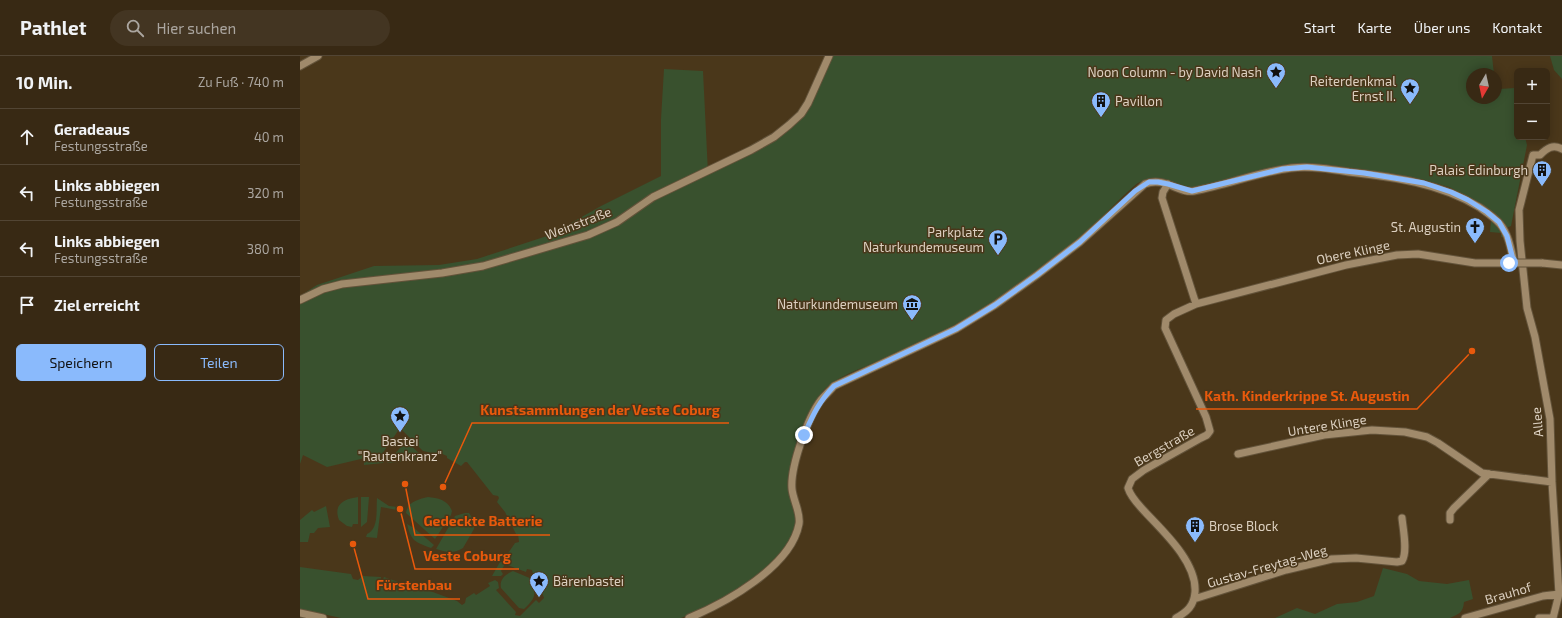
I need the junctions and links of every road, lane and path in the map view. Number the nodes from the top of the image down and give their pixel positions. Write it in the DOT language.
graph roads {
  1 [pos="318,56"];
  2 [pos="829,56"];
  3 [pos="300,66"];
  4 [pos="1562,149"];
  5 [pos="1168,184"];
  6 [pos="1514,263"];
  7 [pos="1562,265"];
  8 [pos="300,300"];
  9 [pos="1196,304"];
  10 [pos="1238,454"];
  11 [pos="1489,474"];
  12 [pos="1552,482"];
  13 [pos="1402,518"];
  14 [pos="1450,520"];
  15 [pos="1559,594"];
  16 [pos="1194,598"];
  17 [pos="300,613"];
  18 [pos="323,618"];
  19 [pos="688,618"];
  20 [pos="1176,618"];
  21 [pos="1465,618"];
  22 [pos="1539,618"];
  23 [pos="1552,618"];
  1 -- 3 [label="street"];
  2 -- 8 [label="street, Weinstraße"];
  4 -- 12 [label="street, Allee"];
  5 -- 6 [label="street"];
  5 -- 9 [label="street"];
  5 -- 19 [label="street"];
  6 -- 7 [label="street, Obere Klinge, bridge"];
  6 -- 9 [label="street, Obere Klinge"];
  9 -- 16 [label="street, Bergstraße"];
  10 -- 11 [label="street, Untere Klinge"];
  11 -- 12 [label="street, Untere Klinge"];
  11 -- 14 [label="street"];
  12 -- 15 [label="street, Allee"];
  13 -- 16 [label="street, Gustav-Freytag-Weg"];
  15 -- 21 [label="street, Brauhof"];
  15 -- 23 [label="street, Allee"];
  16 -- 20 [label="street, Gustav-Freytag-Weg"];
  17 -- 18 [label="street"];
  22 -- 23 [label="street"];
}
